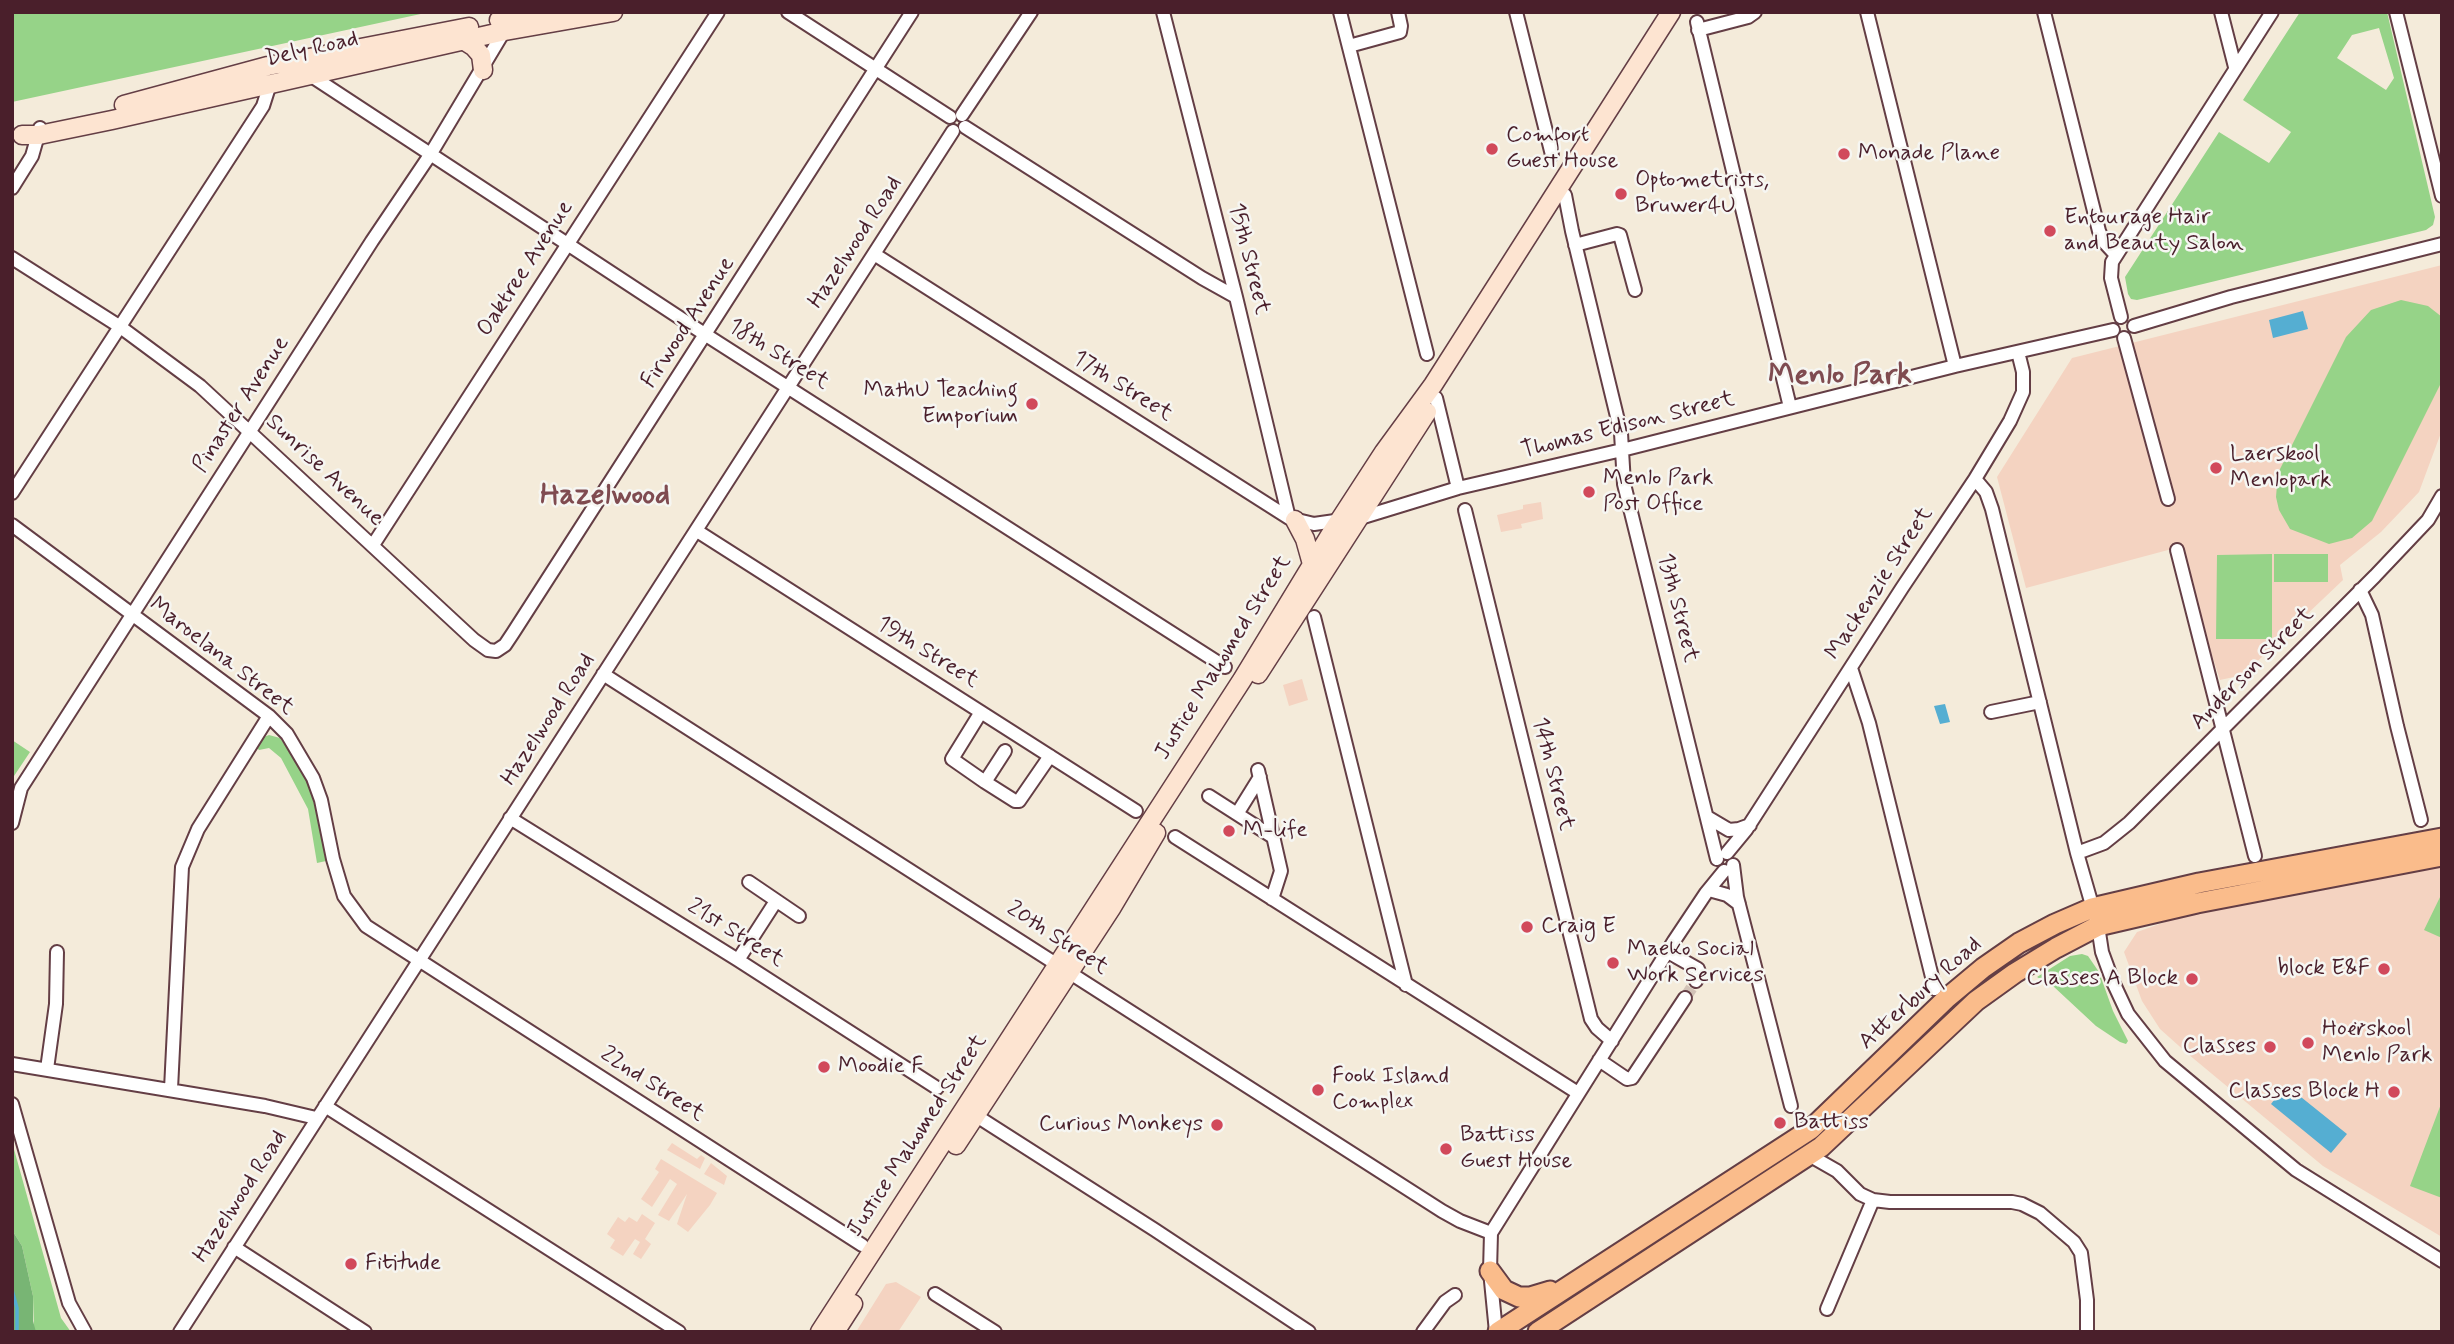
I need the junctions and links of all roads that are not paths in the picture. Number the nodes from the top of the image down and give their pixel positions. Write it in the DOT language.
graph roads {
  1 [pos="541,12"];
  2 [pos="613,12"];
  3 [pos="788,12"];
  4 [pos="912,12"];
  5 [pos="1031,12"];
  6 [pos="1163,12"];
  7 [pos="1340,12"];
  8 [pos="1398,12"];
  9 [pos="1516,12"];
  10 [pos="1671,12"];
  11 [pos="1755,12"];
  12 [pos="1867,12"];
  13 [pos="2044,12"];
  14 [pos="2221,12"];
  15 [pos="2272,12"];
  16 [pos="2396,12"];
  17 [pos="716,13"];
  18 [pos="510,20"];
  19 [pos="1693,21"];
  20 [pos="463,40"];
  21 [pos="1349,46"];
  22 [pos="2235,67"];
  23 [pos="876,69"];
  24 [pos="483,70"];
  25 [pos="310,75"];
  26 [pos="268,79"];
  27 [pos="193,86"];
  28 [pos="957,123"];
  29 [pos="28,134"];
  30 [pos="430,155"];
  31 [pos="1552,155"];
  32 [pos="12,188"];
  33 [pos="1566,195"];
  34 [pos="2442,196"];
  35 [pos="567,243"];
  36 [pos="2442,244"];
  37 [pos="1575,245"];
  38 [pos="874,254"];
  39 [pos="2116,255"];
  40 [pos="12,258"];
  41 [pos="1635,290"];
  42 [pos="1236,297"];
  43 [pos="2121,317"];
  44 [pos="119,326"];
  45 [pos="2134,326"];
  46 [pos="2119,334"];
  47 [pos="706,335"];
  48 [pos="2018,352"];
  49 [pos="1427,354"];
  50 [pos="1955,366"];
  51 [pos="789,387"];
  52 [pos="1436,398"];
  53 [pos="1790,407"];
  54 [pos="250,431"];
  55 [pos="1622,450"];
  56 [pos="1975,479"];
  57 [pos="1458,488"];
  58 [pos="12,493"];
  59 [pos="2442,496"];
  60 [pos="2168,499"];
  61 [pos="1465,510"];
  62 [pos="1292,519"];
  63 [pos="1349,519"];
  64 [pos="12,525"];
  65 [pos="696,531"];
  66 [pos="373,545"];
  67 [pos="2177,550"];
  68 [pos="1312,564"];
  69 [pos="2360,590"];
  70 [pos="132,614"];
  71 [pos="1314,617"];
  72 [pos="496,651"];
  73 [pos="1226,667"];
  74 [pos="1851,668"];
  75 [pos="603,674"];
  76 [pos="2040,702"];
  77 [pos="981,712"];
  78 [pos="1991,712"];
  79 [pos="269,716"];
  80 [pos="2223,727"];
  81 [pos="1005,751"];
  82 [pos="1050,755"];
  83 [pos="985,782"];
  84 [pos="1209,796"];
  85 [pos="1136,811"];
  86 [pos="1237,814"];
  87 [pos="510,818"];
  88 [pos="2421,820"];
  89 [pos="1709,821"];
  90 [pos="12,823"];
  91 [pos="1748,828"];
  92 [pos="1175,836"];
  93 [pos="1273,837"];
  94 [pos="2442,838"];
  95 [pos="2077,853"];
  96 [pos="2255,856"];
  97 [pos="2442,856"];
  98 [pos="1725,862"];
  99 [pos="749,882"];
  100 [pos="1707,892"];
  101 [pos="1272,899"];
  102 [pos="1738,900"];
  103 [pos="776,901"];
  104 [pos="799,916"];
  105 [pos="2095,917"];
  106 [pos="57,952"];
  107 [pos="1668,952"];
  108 [pos="419,960"];
  109 [pos="738,960"];
  110 [pos="1064,968"];
  111 [pos="1696,981"];
  112 [pos="1406,985"];
  113 [pos="1935,989"];
  114 [pos="1685,998"];
  115 [pos="1612,1041"];
  116 [pos="1599,1060"];
  117 [pos="12,1064"];
  118 [pos="47,1069"];
  119 [pos="937,1088"];
  120 [pos="171,1089"];
  121 [pos="1578,1093"];
  122 [pos="12,1104"];
  123 [pos="325,1106"];
  124 [pos="1791,1106"];
  125 [pos="975,1115"];
  126 [pos="316,1118"];
  127 [pos="1829,1140"];
  128 [pos="1809,1155"];
  129 [pos="1837,1171"];
  130 [pos="1873,1200"];
  131 [pos="1491,1233"];
  132 [pos="862,1245"];
  133 [pos="234,1247"];
  134 [pos="2442,1261"];
  135 [pos="1490,1271"];
  136 [pos="1582,1278"];
  137 [pos="935,1293"];
  138 [pos="1455,1295"];
  139 [pos="1827,1310"];
  140 [pos="85,1332"];
  141 [pos="180,1332"];
  142 [pos="365,1332"];
  143 [pos="678,1332"];
  144 [pos="820,1332"];
  145 [pos="835,1332"];
  146 [pos="995,1332"];
  147 [pos="1309,1332"];
  148 [pos="1423,1332"];
  149 [pos="1497,1332"];
  150 [pos="1538,1332"];
  151 [pos="2087,1332"];
  1 -- 18 [label="main road, Dely Road"];
  2 -- 18 [label="main road, Dely Road"];
  3 -- 23 [label="street"];
  4 -- 23 [label="street, Firwood Avenue"];
  5 -- 28 [label="street, Hazelwood Road"];
  6 -- 42 [label="street, 15th Street"];
  7 -- 21 [label="street"];
  8 -- 21 [label="street"];
  9 -- 31 [label="street"];
  10 -- 63 [label="main road, Justice Mahomed Street"];
  11 -- 19 [label="street"];
  12 -- 50 [label="street"];
  13 -- 39 [label="street"];
  14 -- 22 [label="street"];
  15 -- 22 [label="street"];
  16 -- 34 [label="street"];
  17 -- 35 [label="street, Oaktree Avenue"];
  18 -- 20 [label="main road, Dely Road"];
  18 -- 24 [label="street, Pinaster Avenue"];
  18 -- 27 [label="main road, Dely Road"];
  19 -- 33 [label="main road, Justice Mahomed Street"];
  19 -- 53 [label="street"];
  20 -- 24 [label="main road"];
  20 -- 25 [label="main road, Dely Road"];
  21 -- 49 [label="street"];
  22 -- 39 [label="street"];
  23 -- 28 [label="street"];
  23 -- 47 [label="street, Firwood Avenue"];
  24 -- 30 [label="street, Pinaster Avenue"];
  25 -- 26 [label="main road, Dely Road"];
  25 -- 30 [label="street, 18th Street"];
  26 -- 27 [label="main road"];
  26 -- 29 [label="main road, Dely Road"];
  26 -- 44 [label="street"];
  27 -- 29 [label="main road, Dely Road"];
  28 -- 38 [label="street, Hazelwood Road"];
  28 -- 42 [label="street"];
  29 -- 32 [label="street"];
  30 -- 35 [label="street, 18th Street"];
  30 -- 54 [label="street, Pinaster Avenue"];
  33 -- 37 [label="street, 13th Street"];
  33 -- 52 [label="main road, Justice Mahomed Street"];
  35 -- 47 [label="street, 18th Street"];
  35 -- 66 [label="street, Oaktree Avenue"];
  36 -- 45 [label="street"];
  37 -- 41 [label="street"];
  37 -- 55 [label="street, 13th Street"];
  38 -- 51 [label="street, Hazelwood Road"];
  38 -- 62 [label="street, 17th Street"];
  39 -- 43 [label="street"];
  40 -- 44 [label="street, Sunrise Avenue"];
  42 -- 62 [label="street, 15th Street"];
  43 -- 45 [label="street"];
  43 -- 46 [label="street"];
  44 -- 54 [label="street, Sunrise Avenue"];
  44 -- 58 [label="street"];
  45 -- 46 [label="street"];
  46 -- 48 [label="street, Thomas Edison Street"];
  46 -- 60 [label="street"];
  47 -- 51 [label="street, 18th Street"];
  47 -- 72 [label="street, Firwood Avenue"];
  48 -- 50 [label="street, Thomas Edison Street"];
  48 -- 56 [label="street, Mackenzie Street"];
  50 -- 53 [label="street, Thomas Edison Street"];
  51 -- 65 [label="street, Hazelwood Road"];
  51 -- 73 [label="street, 18th Street"];
  52 -- 57 [label="street"];
  52 -- 63 [label="main road, Justice Mahomed Street"];
  53 -- 55 [label="street, Thomas Edison Street"];
  54 -- 66 [label="street, Sunrise Avenue"];
  54 -- 70 [label="street, Pinaster Avenue"];
  55 -- 57 [label="street, Thomas Edison Street"];
  55 -- 89 [label="street, 13th Street"];
  56 -- 74 [label="street, Mackenzie Street"];
  56 -- 76 [label="street"];
  57 -- 63 [label="street, Thomas Edison Street"];
  59 -- 69 [label="street, Anderson Street"];
  61 -- 115 [label="street, 14th Street"];
  62 -- 63 [label="street, 17th Street"];
  62 -- 68 [label="main road"];
  63 -- 68 [label="main road, Justice Mahomed Street"];
  63 -- 110 [label="main road, Justice Mahomed Street"];
  64 -- 70 [label="street, Maroelana Street"];
  65 -- 75 [label="street, Hazelwood Road"];
  65 -- 77 [label="street, 19th Street"];
  66 -- 72 [label="street, Sunrise Avenue"];
  67 -- 80 [label="street"];
  68 -- 110 [label="main road, Justice Mahomed Street"];
  69 -- 80 [label="street, Anderson Street"];
  69 -- 88 [label="street"];
  70 -- 79 [label="street, Maroelana Street"];
  70 -- 90 [label="street, Pinaster Avenue"];
  71 -- 112 [label="street"];
  74 -- 91 [label="street, Mackenzie Street"];
  74 -- 113 [label="street"];
  75 -- 87 [label="street, Hazelwood Road"];
  75 -- 110 [label="street, 20th Street"];
  76 -- 78 [label="street"];
  76 -- 95 [label="street"];
  77 -- 82 [label="street, 19th Street"];
  77 -- 83 [label="street"];
  79 -- 108 [label="street, Maroelana Street"];
  79 -- 120 [label="street"];
  80 -- 95 [label="street, Anderson Street"];
  80 -- 96 [label="street"];
  81 -- 83 [label="street"];
  82 -- 83 [label="street"];
  82 -- 85 [label="street, 19th Street"];
  84 -- 86 [label="street"];
  86 -- 93 [label="street"];
  86 -- 93 [label="street"];
  87 -- 108 [label="street, Hazelwood Road"];
  87 -- 109 [label="street, 21st Street"];
  89 -- 91 [label="street"];
  89 -- 98 [label="street, 13th Street"];
  91 -- 98 [label="street, Mackenzie Street"];
  92 -- 101 [label="street"];
  93 -- 101 [label="street"];
  94 -- 105 [label="main road, Atterbury Road"];
  95 -- 105 [label="street"];
  97 -- 105 [label="main road, Atterbury Road"];
  98 -- 100 [label="street, Mackenzie Street"];
  98 -- 102 [label="street, 13th Street"];
  99 -- 103 [label="street"];
  100 -- 102 [label="street"];
  100 -- 107 [label="street, Mackenzie Street"];
  101 -- 112 [label="street"];
  102 -- 124 [label="street, 13th Street"];
  103 -- 104 [label="street"];
  103 -- 109 [label="street"];
  105 -- 127 [label="main road, Atterbury Road"];
  105 -- 134 [label="street"];
  105 -- 136 [label="main road, Atterbury Road"];
  106 -- 118 [label="street"];
  107 -- 111 [label="street"];
  107 -- 115 [label="street, Mackenzie Street"];
  108 -- 123 [label="street, Hazelwood Road"];
  108 -- 132 [label="street, 22nd Street"];
  109 -- 119 [label="street, 21st Street"];
  110 -- 125 [label="main road, Justice Mahomed Street"];
  110 -- 131 [label="street, 20th Street"];
  110 -- 144 [label="main road, Justice Mahomed Street"];
  112 -- 121 [label="street"];
  114 -- 116 [label="street"];
  115 -- 116 [label="street, Mackenzie Street"];
  116 -- 121 [label="street, Mackenzie Street"];
  117 -- 118 [label="street"];
  118 -- 120 [label="street"];
  120 -- 126 [label="street"];
  121 -- 131 [label="street, Mackenzie Street"];
  122 -- 140 [label="street"];
  123 -- 126 [label="street, Hazelwood Road"];
  123 -- 143 [label="street"];
  125 -- 145 [label="main road, Justice Mahomed Street"];
  125 -- 147 [label="street"];
  126 -- 133 [label="street, Hazelwood Road"];
  127 -- 128 [label="main road, Atterbury Road"];
  127 -- 129 [label="street"];
  128 -- 129 [label="street"];
  128 -- 150 [label="main road, Atterbury Road"];
  129 -- 130 [label="street"];
  130 -- 139 [label="street"];
  130 -- 151 [label="street"];
  131 -- 135 [label="street"];
  133 -- 141 [label="street, Hazelwood Road"];
  133 -- 142 [label="street"];
  135 -- 136 [label="main road"];
  135 -- 149 [label="street"];
  136 -- 149 [label="main road, Atterbury Road"];
  137 -- 146 [label="street"];
  138 -- 148 [label="street"];
}
